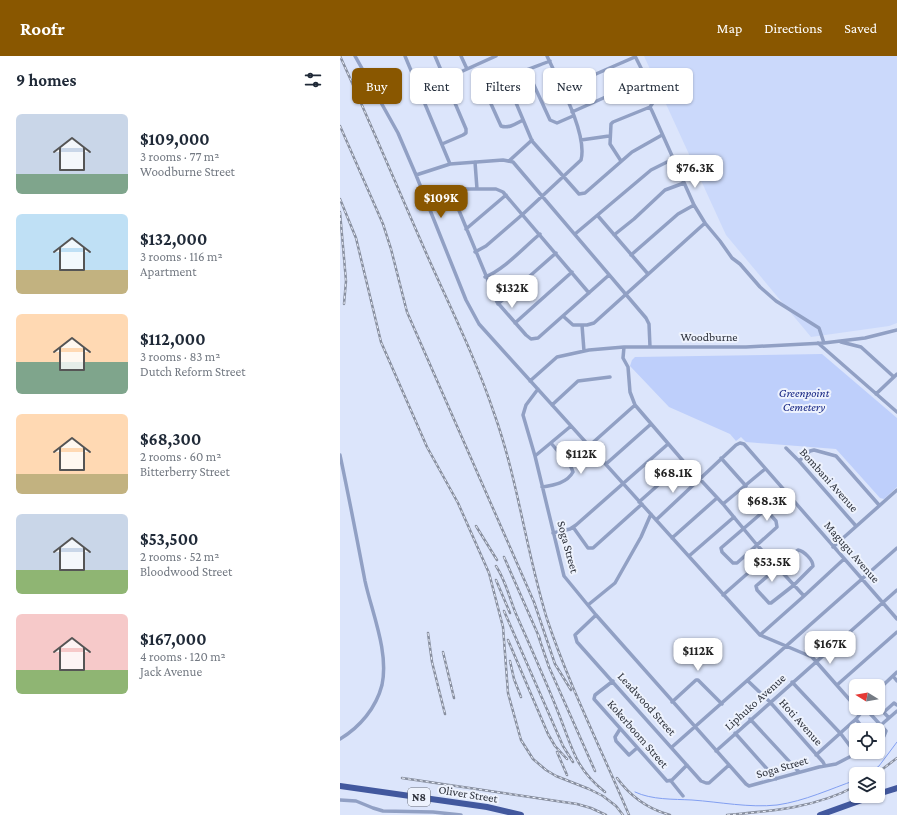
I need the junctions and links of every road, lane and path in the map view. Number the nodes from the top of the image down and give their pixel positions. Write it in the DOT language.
graph roads {
  1 [pos="355,56"];
  2 [pos="405,56"];
  3 [pos="435,56"];
  4 [pos="461,56"];
  5 [pos="496,56"];
  6 [pos="547,56"];
  7 [pos="635,56"];
  8 [pos="550,61"];
  9 [pos="440,68"];
  10 [pos="533,68"];
  11 [pos="641,68"];
  12 [pos="467,69"];
  13 [pos="463,71"];
  14 [pos="596,74"];
  15 [pos="535,86"];
  16 [pos="604,99"];
  17 [pos="455,104"];
  18 [pos="491,104"];
  19 [pos="516,104"];
  20 [pos="652,104"];
  21 [pos="650,107"];
  22 [pos="573,114"];
  23 [pos="523,120"];
  24 [pos="662,135"];
  25 [pos="609,136"];
  26 [pos="532,140"];
  27 [pos="581,140"];
  28 [pos="442,144"];
  29 [pos="673,159"];
  30 [pos="509,161"];
  31 [pos="621,161"];
  32 [pos="475,162"];
  33 [pos="450,164"];
  34 [pos="416,175"];
  35 [pos="564,177"];
  36 [pos="684,183"];
  37 [pos="477,189"];
  38 [pos="506,195"];
  39 [pos="543,196"];
  40 [pos="694,205"];
  41 [pos="523,214"];
  42 [pos="598,216"];
  43 [pos="704,223"];
  44 [pos="466,229"];
  45 [pos="540,234"];
  46 [pos="575,234"];
  47 [pos="614,235"];
  48 [pos="475,252"];
  49 [pos="556,253"];
  50 [pos="632,255"];
  51 [pos="572,272"];
  52 [pos="648,274"];
  53 [pos="609,275"];
  54 [pos="485,277"];
  55 [pos="589,293"];
  56 [pos="626,295"];
  57 [pos="498,304"];
  58 [pos="563,316"];
  59 [pos="515,323"];
  60 [pos="582,325"];
  61 [pos="897,330"];
  62 [pos="838,342"];
  63 [pos="818,343"];
  64 [pos="824,343"];
  65 [pos="624,347"];
  66 [pos="650,347"];
  67 [pos="584,351"];
  68 [pos="895,375"];
  69 [pos="610,377"];
  70 [pos="530,381"];
  71 [pos="538,389"];
  72 [pos="876,394"];
  73 [pos="552,405"];
  74 [pos="635,405"];
  75 [pos="897,412"];
  76 [pos="652,424"];
  77 [pos="571,426"];
  78 [pos="551,443"];
  79 [pos="668,444"];
  80 [pos="589,446"];
  81 [pos="786,448"];
  82 [pos="340,455"];
  83 [pos="535,456"];
  84 [pos="721,458"];
  85 [pos="799,461"];
  86 [pos="684,462"];
  87 [pos="606,464"];
  88 [pos="765,469"];
  89 [pos="700,480"];
  90 [pos="622,483"];
  91 [pos="746,486"];
  92 [pos="542,487"];
  93 [pos="897,490"];
  94 [pos="718,498"];
  95 [pos="641,503"];
  96 [pos="723,504"];
  97 [pos="879,506"];
  98 [pos="651,514"];
  99 [pos="734,517"];
  100 [pos="656,520"];
  101 [pos="856,526"];
  102 [pos="573,527"];
  103 [pos="743,529"];
  104 [pos="553,533"];
  105 [pos="672,538"];
  106 [pos="757,545"];
  107 [pos="833,547"];
  108 [pos="897,548"];
  109 [pos="689,556"];
  110 [pos="844,559"];
  111 [pos="777,567"];
  112 [pos="748,573"];
  113 [pos="862,579"];
  114 [pos="794,585"];
  115 [pos="897,590"];
  116 [pos="723,595"];
  117 [pos="804,596"];
  118 [pos="883,603"];
  119 [pos="588,605"];
  120 [pos="596,615"];
  121 [pos="897,619"];
  122 [pos="897,632"];
  123 [pos="760,635"];
  124 [pos="786,646"];
  125 [pos="816,661"];
  126 [pos="897,672"];
  127 [pos="893,676"];
  128 [pos="612,681"];
  129 [pos="748,681"];
  130 [pos="897,681"];
  131 [pos="792,682"];
  132 [pos="885,683"];
  133 [pos="838,685"];
  134 [pos="849,699"];
  135 [pos="672,702"];
  136 [pos="770,702"];
  137 [pos="722,704"];
  138 [pos="897,705"];
  139 [pos="885,711"];
  140 [pos="897,711"];
  141 [pos="885,713"];
  142 [pos="859,715"];
  143 [pos="871,715"];
  144 [pos="889,718"];
  145 [pos="750,719"];
  146 [pos="856,719"];
  147 [pos="859,723"];
  148 [pos="879,723"];
  149 [pos="883,723"];
  150 [pos="695,728"];
  151 [pos="620,729"];
  152 [pos="734,733"];
  153 [pos="841,734"];
  154 [pos="340,739"];
  155 [pos="849,744"];
  156 [pos="672,747"];
  157 [pos="638,748"];
  158 [pos="716,751"];
  159 [pos="816,755"];
  160 [pos="849,757"];
  161 [pos="687,765"];
  162 [pos="729,766"];
  163 [pos="825,766"];
  164 [pos="799,772"];
  165 [pos="776,779"];
  166 [pos="671,781"];
  167 [pos="340,786"];
  168 [pos="683,796"];
  169 [pos="340,800"];
  170 [pos="854,803"];
  171 [pos="461,815"];
  172 [pos="521,815"];
  173 [pos="820,815"];
  1 -- 34 [label="street"];
  2 -- 28 [label="street"];
  3 -- 9 [label="street"];
  4 -- 12 [label="street"];
  5 -- 12 [label="street"];
  6 -- 8 [label="street"];
  7 -- 11 [label="street"];
  7 -- 14 [label="street"];
  8 -- 10 [label="street"];
  8 -- 22 [label="street"];
  12 -- 13 [label="street"];
  15 -- 22 [label="street"];
  16 -- 22 [label="street"];
  17 -- 28 [label="street"];
  18 -- 23 [label="street"];
  19 -- 23 [label="street"];
  20 -- 21 [label="street"];
  21 -- 24 [label="street"];
  21 -- 25 [label="street"];
  22 -- 27 [label="street"];
  23 -- 26 [label="street"];
  24 -- 29 [label="street"];
  24 -- 31 [label="street"];
  25 -- 27 [label="street"];
  25 -- 31 [label="street"];
  26 -- 30 [label="street"];
  26 -- 35 [label="street"];
  27 -- 35 [label="street"];
  28 -- 33 [label="street"];
  29 -- 36 [label="street"];
  29 -- 42 [label="street"];
  30 -- 32 [label="street"];
  30 -- 39 [label="street"];
  31 -- 35 [label="street"];
  32 -- 33 [label="street"];
  32 -- 37 [label="street"];
  33 -- 34 [label="street"];
  34 -- 70 [label="street"];
  35 -- 39 [label="street"];
  36 -- 40 [label="street"];
  36 -- 47 [label="street"];
  37 -- 38 [label="street"];
  37 -- 44 [label="street"];
  38 -- 41 [label="street"];
  38 -- 44 [label="street"];
  39 -- 41 [label="street"];
  39 -- 46 [label="street"];
  40 -- 43 [label="street"];
  40 -- 50 [label="street"];
  41 -- 45 [label="street"];
  41 -- 48 [label="street"];
  42 -- 46 [label="street"];
  42 -- 47 [label="street"];
  43 -- 52 [label="street"];
  43 -- 64 [label="street"];
  44 -- 48 [label="street"];
  45 -- 49 [label="street"];
  45 -- 54 [label="street"];
  46 -- 53 [label="street"];
  47 -- 50 [label="street"];
  48 -- 54 [label="street"];
  49 -- 51 [label="street"];
  49 -- 57 [label="street"];
  50 -- 52 [label="street"];
  51 -- 55 [label="street"];
  51 -- 59 [label="street"];
  52 -- 56 [label="street"];
  53 -- 55 [label="street"];
  53 -- 56 [label="street"];
  54 -- 57 [label="street"];
  55 -- 58 [label="street"];
  56 -- 60 [label="street"];
  56 -- 66 [label="street"];
  57 -- 59 [label="street"];
  58 -- 59 [label="street"];
  58 -- 60 [label="street"];
  60 -- 67 [label="street"];
  61 -- 62 [label="street, Woodburne"];
  62 -- 64 [label="street, Woodburne"];
  62 -- 68 [label="street"];
  63 -- 64 [label="street, Woodburne"];
  63 -- 66 [label="street, Woodburne"];
  63 -- 72 [label="street"];
  65 -- 66 [label="street, Woodburne"];
  65 -- 67 [label="street, Woodburne"];
  65 -- 74 [label="street"];
  67 -- 70 [label="street, Woodburne"];
  68 -- 72 [label="street"];
  69 -- 73 [label="street"];
  70 -- 71 [label="street"];
  71 -- 73 [label="street"];
  71 -- 83 [label="street, Soga Street"];
  72 -- 75 [label="street"];
  73 -- 77 [label="street"];
  74 -- 76 [label="street"];
  74 -- 80 [label="street"];
  76 -- 79 [label="street"];
  76 -- 87 [label="street"];
  77 -- 78 [label="street"];
  77 -- 80 [label="street"];
  78 -- 83 [label="street"];
  78 -- 92 [label="street"];
  79 -- 86 [label="street"];
  79 -- 90 [label="street"];
  80 -- 87 [label="street"];
  81 -- 85 [label="street, Bombani Avenue"];
  82 -- 154 [label="street"];
  83 -- 92 [label="street, Soga Street"];
  84 -- 88 [label="street, Magugu Avenue"];
  84 -- 89 [label="street"];
  84 -- 91 [label="street"];
  85 -- 97 [label="street"];
  85 -- 101 [label="street, Bombani Avenue"];
  86 -- 89 [label="street"];
  86 -- 95 [label="street"];
  87 -- 90 [label="street"];
  88 -- 91 [label="street"];
  88 -- 107 [label="street, Magugu Avenue"];
  89 -- 94 [label="street"];
  89 -- 100 [label="street"];
  90 -- 95 [label="street"];
  90 -- 102 [label="street"];
  91 -- 96 [label="street"];
  92 -- 104 [label="street, Soga Street"];
  93 -- 97 [label="street"];
  94 -- 96 [label="street"];
  94 -- 105 [label="street"];
  95 -- 98 [label="street"];
  95 -- 102 [label="street"];
  96 -- 99 [label="street"];
  97 -- 101 [label="street"];
  98 -- 100 [label="street"];
  98 -- 119 [label="street"];
  99 -- 103 [label="street"];
  99 -- 109 [label="street"];
  100 -- 105 [label="street"];
  101 -- 107 [label="street"];
  102 -- 104 [label="street"];
  103 -- 106 [label="street"];
  103 -- 106 [label="street"];
  103 -- 106 [label="street"];
  104 -- 119 [label="street, Soga Street"];
  105 -- 109 [label="street"];
  106 -- 111 [label="street"];
  107 -- 110 [label="street, Magugu Avenue"];
  108 -- 113 [label="street"];
  109 -- 116 [label="street"];
  110 -- 113 [label="street, Magugu Avenue"];
  110 -- 117 [label="street"];
  111 -- 114 [label="street"];
  111 -- 114 [label="street"];
  111 -- 114 [label="street"];
  112 -- 116 [label="street"];
  113 -- 118 [label="street, Magugu Avenue"];
  113 -- 124 [label="street"];
  114 -- 117 [label="street"];
  115 -- 118 [label="street, Liphuko Avenue"];
  116 -- 123 [label="street"];
  117 -- 123 [label="street"];
  118 -- 121 [label="street, Magugu Avenue"];
  118 -- 125 [label="street, Liphuko Avenue"];
  119 -- 120 [label="street, Soga Street"];
  120 -- 128 [label="street, Leadwood Street"];
  120 -- 135 [label="street, Soga Street"];
  122 -- 133 [label="street"];
  123 -- 124 [label="street"];
  124 -- 125 [label="street"];
  124 -- 129 [label="street"];
  125 -- 131 [label="street, Liphuko Avenue"];
  125 -- 133 [label="street"];
  126 -- 127 [label="street"];
  127 -- 130 [label="street"];
  127 -- 132 [label="street"];
  128 -- 151 [label="street, Kokerboom Street"];
  128 -- 156 [label="street, Leadwood Street"];
  129 -- 136 [label="street, Hoti Avenue"];
  129 -- 137 [label="street"];
  131 -- 136 [label="street, Liphuko Avenue"];
  131 -- 153 [label="street"];
  133 -- 134 [label="street"];
  135 -- 137 [label="street"];
  135 -- 150 [label="street, Soga Street"];
  136 -- 145 [label="street, Liphuko Avenue"];
  136 -- 159 [label="street, Hoti Avenue"];
  137 -- 150 [label="street"];
  138 -- 139 [label="street"];
  140 -- 144 [label="street"];
  141 -- 144 [label="street"];
  142 -- 146 [label="street"];
  143 -- 148 [label="street"];
  144 -- 149 [label="street"];
  145 -- 152 [label="street, Liphuko Avenue"];
  145 -- 164 [label="street"];
  146 -- 147 [label="street"];
  146 -- 153 [label="street"];
  150 -- 156 [label="street"];
  150 -- 158 [label="street, Soga Street"];
  151 -- 157 [label="street, Kokerboom Street"];
  151 -- 157 [label="street"];
  152 -- 158 [label="street, Liphuko Avenue"];
  152 -- 165 [label="street"];
  153 -- 155 [label="street"];
  153 -- 159 [label="street"];
  156 -- 161 [label="street, Leadwood Street"];
  157 -- 166 [label="street, Kokerboom Street"];
  158 -- 162 [label="street, Soga Street"];
  159 -- 163 [label="street, Hoti Avenue"];
  160 -- 163 [label="street, Soga Street"];
  161 -- 162 [label="street, Leadwood Street"];
  161 -- 166 [label="street, Kokerboom Street"];
  162 -- 165 [label="street, Soga Street"];
  163 -- 164 [label="street, Soga Street"];
  164 -- 165 [label="street, Soga Street"];
  166 -- 168 [label="street"];
  167 -- 172 [label="highway, Oliver Street / N8"];
  169 -- 171 [label="street"];
  170 -- 173 [label="highway"];
}
